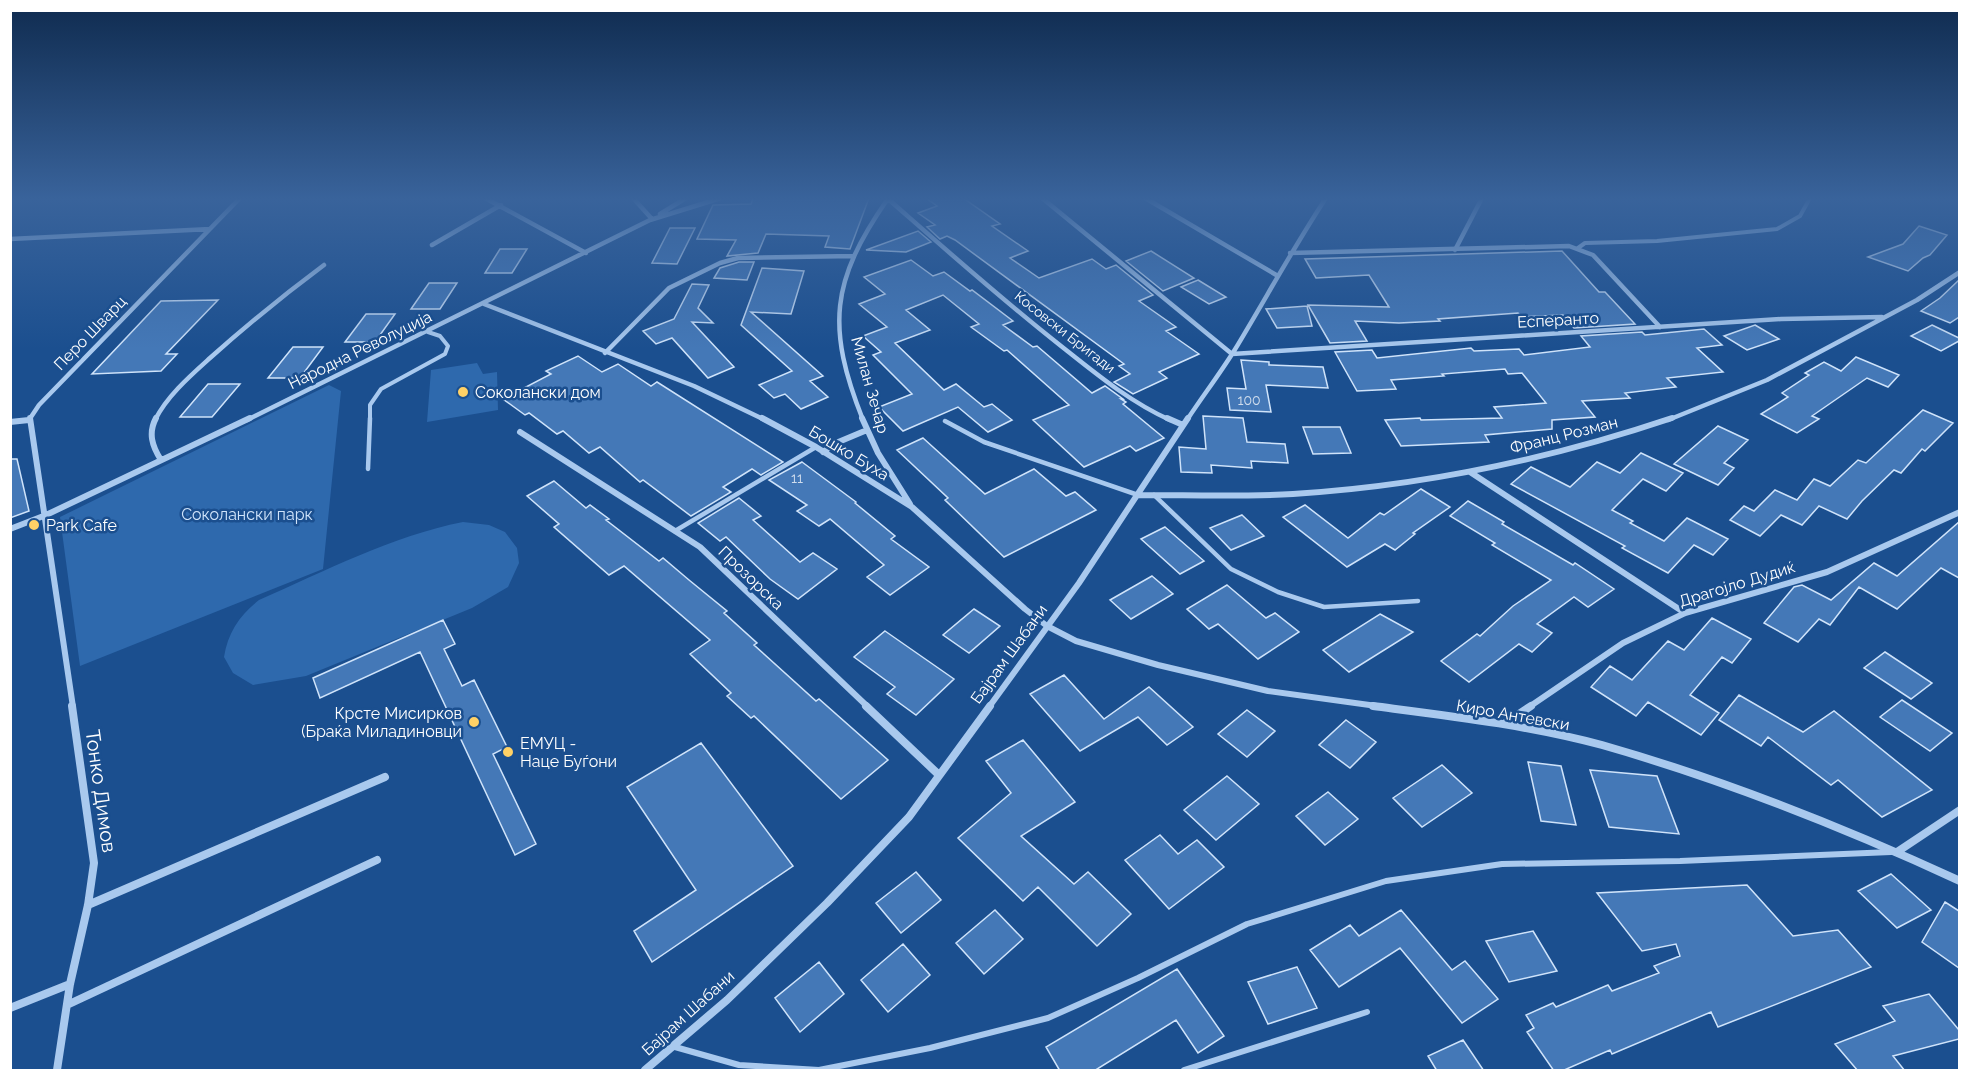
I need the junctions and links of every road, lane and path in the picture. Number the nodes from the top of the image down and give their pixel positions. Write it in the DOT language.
graph roads {
  1 [pos="191,248"];
  2 [pos="578,248"];
  3 [pos="595,248"];
  4 [pos="857,248"];
  5 [pos="944,248"];
  6 [pos="1103,248"];
  7 [pos="1231,248"];
  8 [pos="1293,248"];
  9 [pos="1480,248"];
  10 [pos="1579,248"];
  11 [pos="1455,250"];
  12 [pos="586,253"];
  13 [pos="1290,253"];
  14 [pos="853,256"];
  15 [pos="324,265"];
  16 [pos="1959,272"];
  17 [pos="1278,276"];
  18 [pos="484,304"];
  19 [pos="1885,317"];
  20 [pos="1660,327"];
  21 [pos="428,332"];
  22 [pos="605,353"];
  23 [pos="1232,354"];
  24 [pos="29,420"];
  25 [pos="945,421"];
  26 [pos="10,422"];
  27 [pos="1183,425"];
  28 [pos="867,430"];
  29 [pos="520,432"];
  30 [pos="816,447"];
  31 [pos="823,452"];
  32 [pos="161,460"];
  33 [pos="368,469"];
  34 [pos="1470,472"];
  35 [pos="1138,495"];
  36 [pos="1154,495"];
  37 [pos="912,507"];
  38 [pos="1959,512"];
  39 [pos="46,515"];
  40 [pos="10,529"];
  41 [pos="675,531"];
  42 [pos="1418,601"];
  43 [pos="1685,613"];
  44 [pos="1047,626"];
  45 [pos="1504,724"];
  46 [pos="939,775"];
  47 [pos="385,777"];
  48 [pos="1959,810"];
  49 [pos="1897,852"];
  50 [pos="377,860"];
  51 [pos="1959,881"];
  52 [pos="88,905"];
  53 [pos="70,984"];
  54 [pos="66,1005"];
  55 [pos="10,1008"];
  56 [pos="1367,1012"];
  57 [pos="675,1047"];
  58 [pos="57,1071"];
  59 [pos="645,1071"];
  60 [pos="1184,1071"];
  1 -- 24 [label="street, Перо Шварц"];
  2 -- 12 [label="street"];
  3 -- 12 [label="street, Народна Револуција"];
  4 -- 14 [label="street, Милан Зечар"];
  5 -- 27 [label="street, Косовски Бригади"];
  6 -- 23 [label="street"];
  7 -- 17 [label="street"];
  8 -- 13 [label="street, Бајрам Шабани"];
  9 -- 11 [label="street"];
  10 -- 20 [label="street"];
  11 -- 13 [label="street"];
  12 -- 18 [label="street, Народна Револуција"];
  13 -- 17 [label="street, Бајрам Шабани"];
  14 -- 22 [label="street"];
  14 -- 28 [label="street, Милан Зечар"];
  15 -- 32 [label="street"];
  16 -- 19 [label="street, Франц Розман"];
  17 -- 23 [label="street, Бајрам Шабани"];
  18 -- 21 [label="street, Народна Револуција"];
  18 -- 22 [label="street, Бошко Буха"];
  19 -- 20 [label="street, Есперанто"];
  19 -- 34 [label="street, Франц Розман"];
  20 -- 23 [label="street, Есперанто"];
  21 -- 32 [label="street, Народна Револуција"];
  21 -- 33 [label="lane"];
  22 -- 30 [label="street, Бошко Буха"];
  23 -- 27 [label="street, Бајрам Шабани"];
  24 -- 26 [label="street"];
  24 -- 39 [label="street"];
  25 -- 35 [label="lane"];
  27 -- 35 [label="street, Бајрам Шабани"];
  28 -- 31 [label="street"];
  28 -- 37 [label="street, Милан Зечар"];
  29 -- 41 [label="street, Прозорска"];
  30 -- 31 [label="street, Бошко Буха"];
  30 -- 41 [label="lane"];
  31 -- 37 [label="street, Бошко Буха"];
  32 -- 39 [label="street, Народна Револуција"];
  34 -- 36 [label="street, Франц Розман"];
  34 -- 43 [label="street"];
  35 -- 36 [label="street, Франц Розман"];
  35 -- 44 [label="street, Бајрам Шабани"];
  36 -- 42 [label="lane"];
  37 -- 44 [label="street, Бошко Буха"];
  38 -- 43 [label="street, Драгојло Дудиќ"];
  39 -- 40 [label="street, Народна Револуција"];
  39 -- 52 [label="street, Тонко Димов"];
  41 -- 46 [label="street, Прозорска"];
  43 -- 45 [label="street, Драгојло Дудиќ"];
  44 -- 45 [label="street, Киро Антевски"];
  44 -- 46 [label="street, Бајрам Шабани"];
  45 -- 49 [label="street, Киро Антевски"];
  46 -- 57 [label="street, Бајрам Шабани"];
  47 -- 52 [label="street"];
  48 -- 49 [label="street"];
  49 -- 51 [label="street, Киро Антевски"];
  49 -- 57 [label="lane"];
  50 -- 54 [label="street"];
  52 -- 53 [label="street, Тонко Димов"];
  53 -- 54 [label="street, Тонко Димов"];
  53 -- 55 [label="street"];
  54 -- 58 [label="street, Тонко Димов"];
  56 -- 60 [label="lane"];
  57 -- 59 [label="street, Бајрам Шабани"];
}
